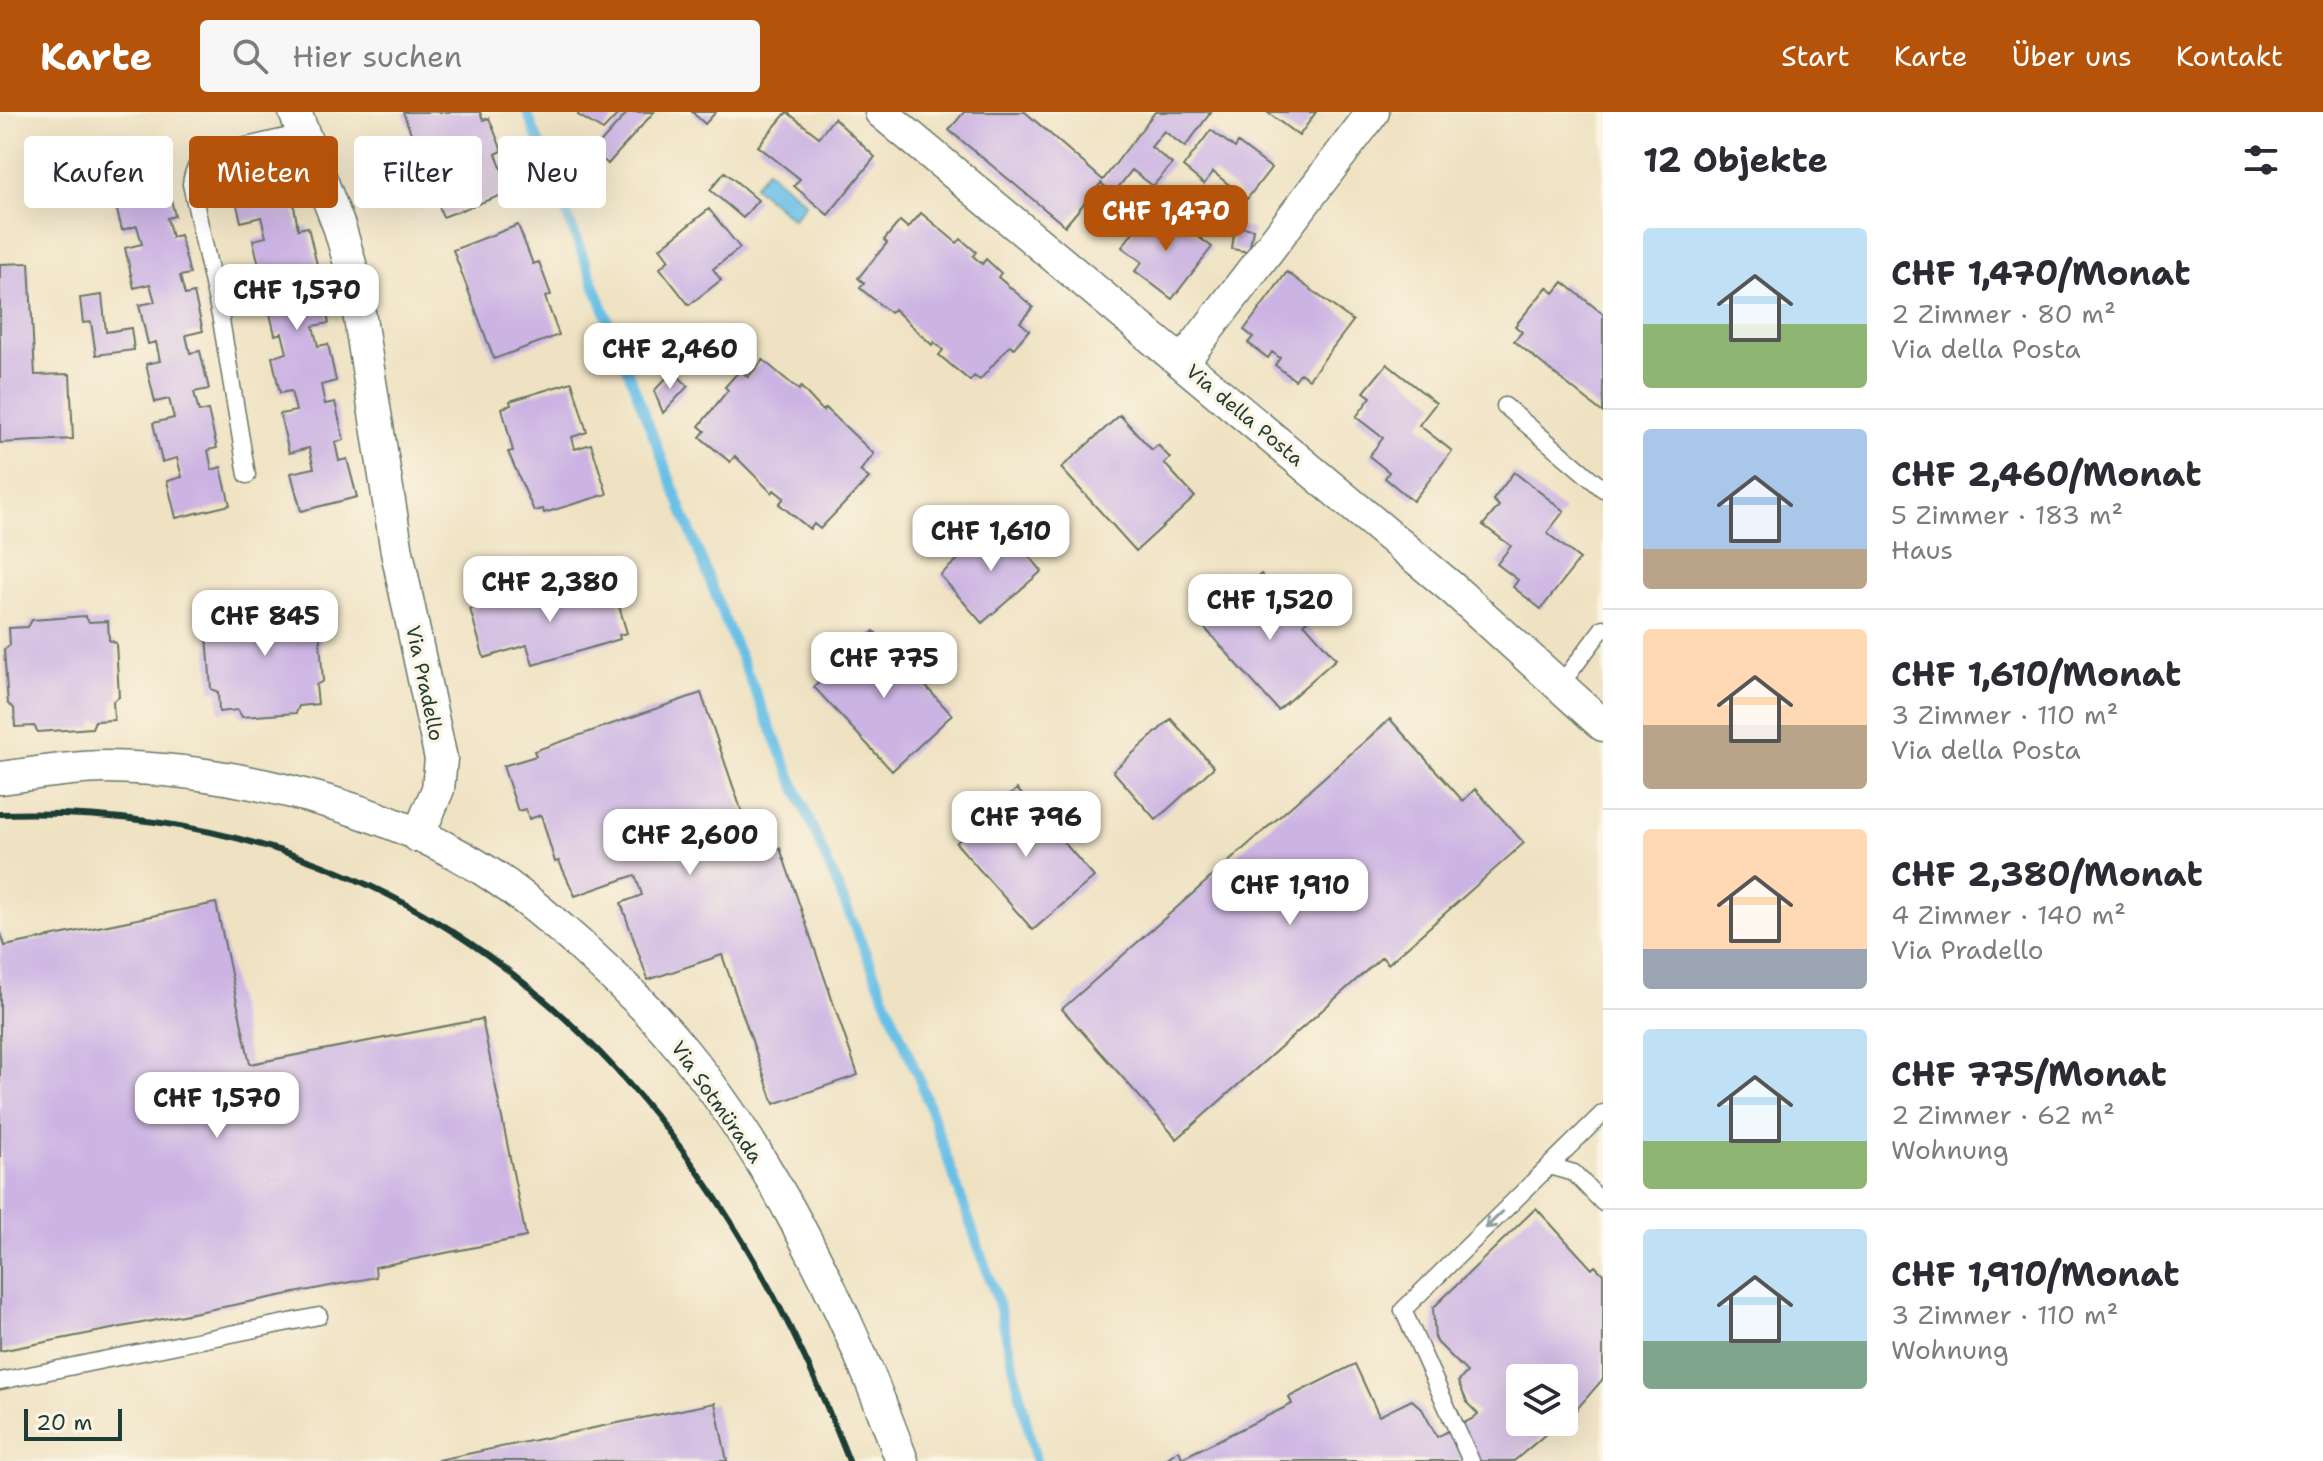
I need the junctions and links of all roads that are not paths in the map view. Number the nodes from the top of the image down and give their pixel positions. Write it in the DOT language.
graph roads {
  1 [pos="881,112"];
  2 [pos="1373,112"];
  3 [pos="299,123"];
  4 [pos="1182,363"];
  5 [pos="1505,406"];
  6 [pos="247,475"];
  7 [pos="1603,489"];
  8 [pos="1603,628"];
  9 [pos="1561,684"];
  10 [pos="1603,725"];
  11 [pos="0,778"];
  12 [pos="418,836"];
  13 [pos="1603,1113"];
  14 [pos="1549,1166"];
  15 [pos="1603,1203"];
  16 [pos="319,1316"];
  17 [pos="0,1381"];
  18 [pos="902,1461"];
  19 [pos="1471,1461"];
  1 -- 4 [label="street, Via della Posta"];
  2 -- 4 [label="street"];
  3 -- 6 [label="lane"];
  3 -- 12 [label="street, Via Pradello"];
  4 -- 9 [label="street, Via della Posta"];
  5 -- 7 [label="lane"];
  8 -- 9 [label="lane"];
  9 -- 10 [label="street, Via della Posta"];
  11 -- 12 [label="street"];
  12 -- 18 [label="street, Via Sotmürada"];
  13 -- 14 [label="lane"];
  14 -- 15 [label="lane"];
  14 -- 19 [label="lane, one-way"];
  16 -- 17 [label="lane"];
}
